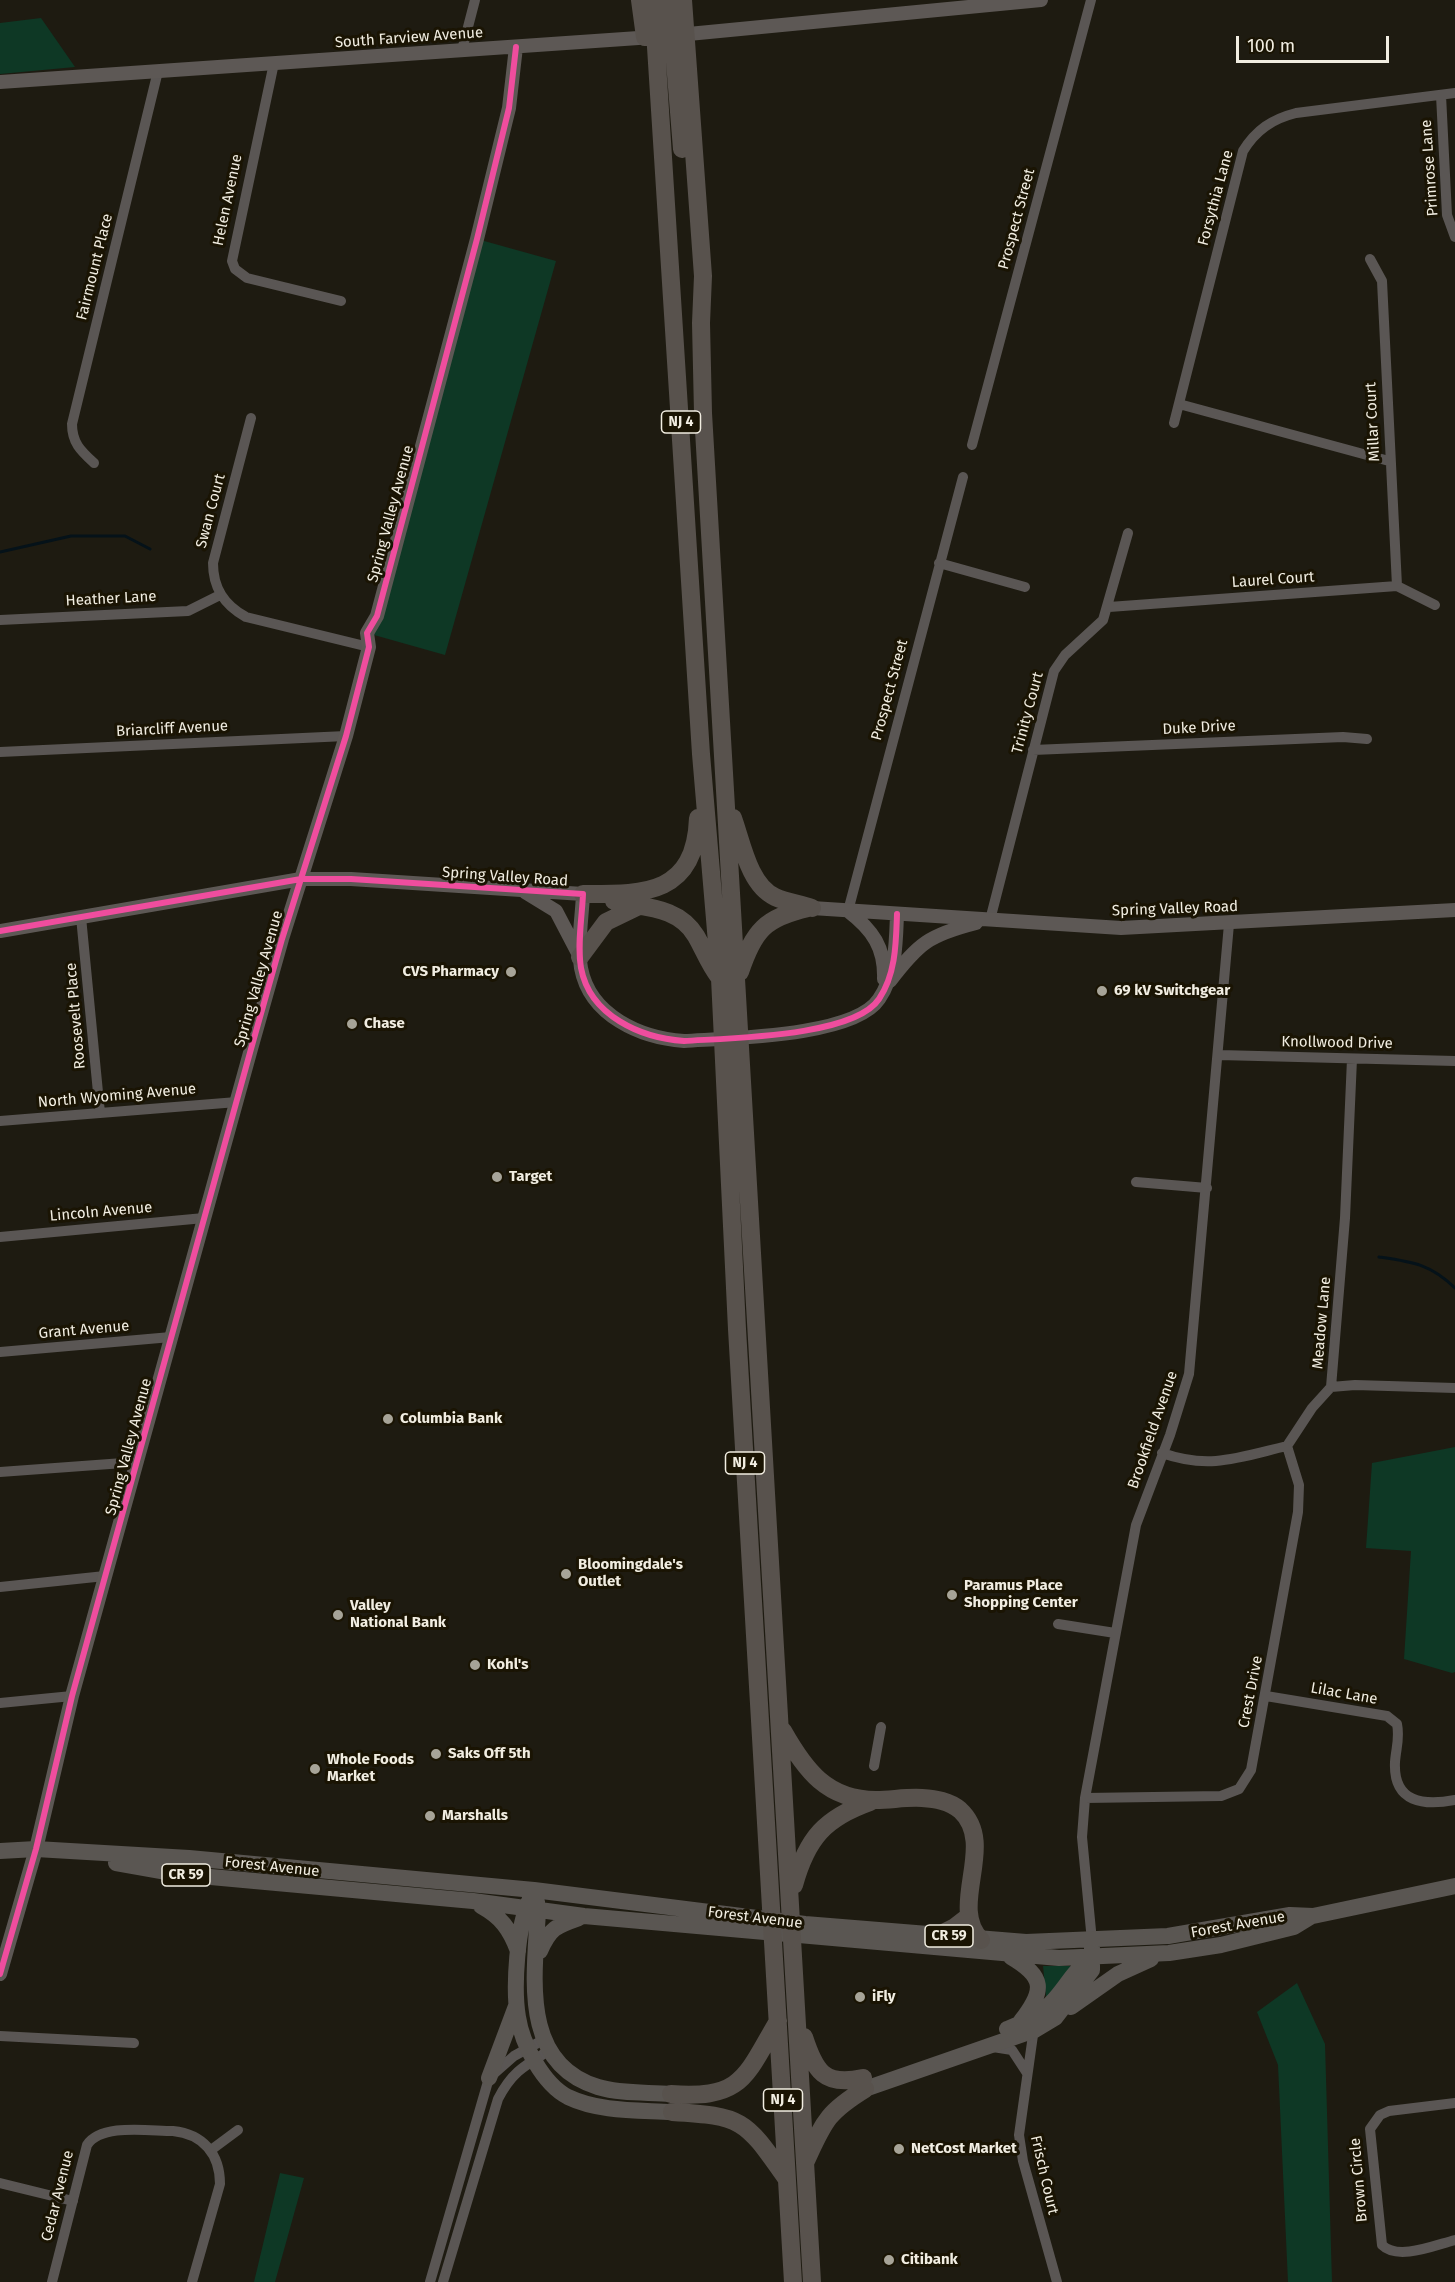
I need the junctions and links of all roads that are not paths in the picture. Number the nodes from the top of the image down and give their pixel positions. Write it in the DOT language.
graph roads {
  1 [pos="475,0"];
  2 [pos="640,0"];
  3 [pos="653,0"];
  4 [pos="670,0"];
  5 [pos="683,0"];
  6 [pos="1041,0"];
  7 [pos="1091,0"];
  8 [pos="924,6"];
  9 [pos="516,47"];
  10 [pos="462,50"];
  11 [pos="274,63"];
  12 [pos="158,70"];
  13 [pos="0,82"];
  14 [pos="658,91"];
  15 [pos="1455,93"];
  16 [pos="1441,95"];
  17 [pos="1455,237"];
  18 [pos="1370,259"];
  19 [pos="341,301"];
  20 [pos="701,323"];
  21 [pos="1179,404"];
  22 [pos="251,418"];
  23 [pos="1174,423"];
  24 [pos="972,445"];
  25 [pos="1389,461"];
  26 [pos="94,463"];
  27 [pos="963,477"];
  28 [pos="1128,533"];
  29 [pos="939,563"];
  30 [pos="1397,586"];
  31 [pos="1025,587"];
  32 [pos="220,595"];
  33 [pos="1435,604"];
  34 [pos="1109,608"];
  35 [pos="0,620"];
  36 [pos="369,647"];
  37 [pos="346,735"];
  38 [pos="1367,739"];
  39 [pos="1033,750"];
  40 [pos="0,752"];
  41 [pos="701,754"];
  42 [pos="726,798"];
  43 [pos="301,879"];
  44 [pos="518,888"];
  45 [pos="583,894"];
  46 [pos="637,907"];
  47 [pos="812,908"];
  48 [pos="1455,910"];
  49 [pos="848,911"];
  50 [pos="897,914"];
  51 [pos="81,917"];
  52 [pos="990,920"];
  53 [pos="1230,924"];
  54 [pos="0,932"];
  55 [pos="580,957"];
  56 [pos="728,979"];
  57 [pos="884,990"];
  58 [pos="1219,1055"];
  59 [pos="1352,1059"];
  60 [pos="1455,1061"];
  61 [pos="237,1102"];
  62 [pos="100,1113"];
  63 [pos="0,1121"];
  64 [pos="1136,1182"];
  65 [pos="1207,1188"];
  66 [pos="204,1218"];
  67 [pos="0,1237"];
  68 [pos="171,1337"];
  69 [pos="0,1352"];
  70 [pos="1331,1387"];
  71 [pos="1455,1388"];
  72 [pos="1287,1446"];
  73 [pos="1162,1453"];
  74 [pos="137,1462"];
  75 [pos="0,1472"];
  76 [pos="105,1576"];
  77 [pos="0,1587"];
  78 [pos="1058,1624"];
  79 [pos="1115,1633"];
  80 [pos="72,1696"];
  81 [pos="1266,1696"];
  82 [pos="0,1703"];
  83 [pos="780,1727"];
  84 [pos="881,1727"];
  85 [pos="874,1766"];
  86 [pos="1085,1798"];
  87 [pos="875,1800"];
  88 [pos="1455,1800"];
  89 [pos="36,1849"];
  90 [pos="0,1851"];
  91 [pos="1455,1886"];
  92 [pos="534,1890"];
  93 [pos="790,1898"];
  94 [pos="473,1901"];
  95 [pos="531,1910"];
  96 [pos="584,1916"];
  97 [pos="1313,1916"];
  98 [pos="968,1917"];
  99 [pos="741,1925"];
  100 [pos="805,1931"];
  101 [pos="939,1935"];
  102 [pos="981,1940"];
  103 [pos="1092,1950"];
  104 [pos="1169,1953"];
  105 [pos="1007,1954"];
  106 [pos="519,1955"];
  107 [pos="536,1960"];
  108 [pos="0,1974"];
  109 [pos="518,2002"];
  110 [pos="796,2013"];
  111 [pos="1055,2018"];
  112 [pos="778,2021"];
  113 [pos="1028,2025"];
  114 [pos="0,2036"];
  115 [pos="134,2043"];
  116 [pos="547,2045"];
  117 [pos="993,2046"];
  118 [pos="532,2054"];
  119 [pos="1028,2073"];
  120 [pos="489,2078"];
  121 [pos="864,2083"];
  122 [pos="671,2103"];
  123 [pos="1455,2103"];
  124 [pos="238,2130"];
  125 [pos="211,2150"];
  126 [pos="804,2164"];
  127 [pos="787,2179"];
  128 [pos="0,2183"];
  129 [pos="73,2201"];
  130 [pos="1455,2240"];
  131 [pos="52,2282"];
  132 [pos="192,2282"];
  133 [pos="430,2282"];
  134 [pos="443,2282"];
  135 [pos="793,2282"];
  136 [pos="812,2282"];
  137 [pos="1057,2282"];
  1 -- 10 [label="street"];
  2 -- 14 [label="highway"];
  3 -- 14 [label="highway, NJ 4"];
  4 -- 20 [label="highway, NJ 4"];
  5 -- 20 [label="highway"];
  6 -- 8 [label="street, South Farview Avenue"];
  7 -- 24 [label="street, Prospect Street"];
  8 -- 9 [label="street, South Farview Avenue"];
  9 -- 10 [label="street, South Farview Avenue"];
  9 -- 36 [label="street, Spring Valley Avenue"];
  10 -- 11 [label="street, South Farview Avenue"];
  11 -- 12 [label="street, South Farview Avenue"];
  11 -- 19 [label="street, Helen Avenue"];
  12 -- 13 [label="street, South Farview Avenue"];
  12 -- 26 [label="street, Fairmount Place"];
  14 -- 41 [label="highway, NJ 4"];
  15 -- 16 [label="street, Forsythia Lane"];
  16 -- 17 [label="street, Primrose Lane"];
  16 -- 21 [label="street, Forsythia Lane"];
  18 -- 25 [label="street, Millar Court"];
  20 -- 42 [label="highway, NJ 4"];
  21 -- 23 [label="street, Forsythia Lane"];
  21 -- 25 [label="street"];
  22 -- 32 [label="street, Swan Court"];
  25 -- 30 [label="street, Millar Court"];
  27 -- 29 [label="street, Prospect Street"];
  28 -- 34 [label="street, Trinity Court"];
  29 -- 31 [label="street"];
  29 -- 49 [label="street, Prospect Street"];
  30 -- 33 [label="street, Laurel Court"];
  30 -- 34 [label="street, Laurel Court"];
  32 -- 35 [label="street, Heather Lane"];
  32 -- 36 [label="street"];
  34 -- 39 [label="street, Trinity Court"];
  36 -- 37 [label="street, Spring Valley Avenue"];
  37 -- 40 [label="street, Briarcliff Avenue"];
  37 -- 43 [label="street, Spring Valley Avenue"];
  38 -- 39 [label="street, Duke Drive"];
  39 -- 52 [label="street, Trinity Court"];
  41 -- 45 [label="highway"];
  41 -- 56 [label="highway, NJ 4"];
  42 -- 47 [label="highway"];
  42 -- 56 [label="highway, NJ 4"];
  43 -- 44 [label="street, Spring Valley Road"];
  43 -- 51 [label="street, Spring Valley Road"];
  43 -- 61 [label="street, Spring Valley Avenue"];
  44 -- 45 [label="street, Spring Valley Road"];
  44 -- 55 [label="street"];
  45 -- 46 [label="highway"];
  45 -- 55 [label="street, Spring Valley Road"];
  46 -- 55 [label="highway"];
  46 -- 56 [label="highway"];
  47 -- 49 [label="street, Spring Valley Road"];
  47 -- 56 [label="highway"];
  48 -- 53 [label="street, Spring Valley Road"];
  49 -- 50 [label="street, Spring Valley Road"];
  49 -- 57 [label="street"];
  50 -- 52 [label="street, Spring Valley Road"];
  50 -- 57 [label="street, Spring Valley Road"];
  51 -- 54 [label="street, Spring Valley Road"];
  51 -- 62 [label="street, Roosevelt Place"];
  52 -- 53 [label="street, Spring Valley Road"];
  52 -- 57 [label="street"];
  53 -- 58 [label="street, Brookfield Avenue"];
  55 -- 57 [label="street, Spring Valley Road"];
  56 -- 83 [label="highway, NJ 4"];
  56 -- 112 [label="highway, NJ 4"];
  58 -- 59 [label="street, Knollwood Drive"];
  58 -- 65 [label="street, Brookfield Avenue"];
  59 -- 60 [label="street, Knollwood Drive"];
  59 -- 70 [label="street, Meadow Lane"];
  61 -- 62 [label="street, North Wyoming Avenue"];
  61 -- 66 [label="street, Spring Valley Avenue"];
  62 -- 63 [label="street, North Wyoming Avenue"];
  64 -- 65 [label="street"];
  65 -- 73 [label="street, Brookfield Avenue"];
  66 -- 67 [label="street, Lincoln Avenue"];
  66 -- 68 [label="street, Spring Valley Avenue"];
  68 -- 69 [label="street, Grant Avenue"];
  68 -- 74 [label="street, Spring Valley Avenue"];
  70 -- 71 [label="street"];
  70 -- 72 [label="street, Meadow Lane"];
  72 -- 73 [label="street"];
  72 -- 81 [label="street, Crest Drive"];
  73 -- 79 [label="street, Brookfield Avenue"];
  74 -- 75 [label="street"];
  74 -- 76 [label="street, Spring Valley Avenue"];
  76 -- 77 [label="street"];
  76 -- 80 [label="street, Spring Valley Avenue"];
  78 -- 79 [label="street"];
  79 -- 86 [label="street, Brookfield Avenue"];
  80 -- 82 [label="street"];
  80 -- 89 [label="street, Spring Valley Avenue"];
  81 -- 86 [label="street, Crest Drive"];
  81 -- 88 [label="street, Lilac Lane"];
  83 -- 87 [label="highway"];
  83 -- 93 [label="highway, NJ 4"];
  84 -- 85 [label="street"];
  86 -- 103 [label="street, Brookfield Avenue"];
  87 -- 93 [label="highway"];
  87 -- 98 [label="highway"];
  89 -- 90 [label="main road, CR 59"];
  89 -- 92 [label="main road, Forest Avenue / CR 59"];
  89 -- 94 [label="main road, Forest Avenue / CR 59"];
  89 -- 108 [label="street, Spring Valley Avenue"];
  91 -- 97 [label="main road, Forest Avenue / CR 59"];
  92 -- 95 [label="main road"];
  92 -- 99 [label="main road, Forest Avenue / CR 59"];
  93 -- 110 [label="highway, NJ 4"];
  94 -- 95 [label="main road, Forest Avenue / CR 59"];
  94 -- 106 [label="main road"];
  95 -- 96 [label="main road, Forest Avenue / CR 59"];
  95 -- 106 [label="main road"];
  95 -- 107 [label="main road"];
  96 -- 99 [label="main road, Forest Avenue / CR 59"];
  96 -- 107 [label="main road"];
  97 -- 103 [label="main road, Forest Avenue / CR 59"];
  97 -- 104 [label="main road, Forest Avenue / CR 59"];
  98 -- 101 [label="highway"];
  98 -- 102 [label="highway"];
  99 -- 100 [label="main road, Forest Avenue / CR 59"];
  100 -- 101 [label="main road, Forest Avenue / CR 59"];
  100 -- 105 [label="main road, Forest Avenue / CR 59"];
  101 -- 102 [label="main road, Forest Avenue / CR 59"];
  102 -- 103 [label="main road, Forest Avenue / CR 59"];
  103 -- 104 [label="main road, Forest Avenue / CR 59"];
  103 -- 105 [label="main road, Forest Avenue / CR 59"];
  103 -- 111 [label="main road"];
  103 -- 113 [label="main road"];
  104 -- 111 [label="main road"];
  105 -- 113 [label="main road"];
  106 -- 109 [label="main road"];
  107 -- 116 [label="main road"];
  109 -- 118 [label="main road"];
  109 -- 120 [label="main road"];
  110 -- 121 [label="highway"];
  110 -- 126 [label="highway, NJ 4"];
  111 -- 113 [label="main road"];
  112 -- 122 [label="highway"];
  112 -- 127 [label="highway, NJ 4"];
  113 -- 117 [label="main road"];
  113 -- 119 [label="street, Frisch Court"];
  113 -- 121 [label="main road"];
  114 -- 115 [label="street"];
  116 -- 118 [label="street"];
  116 -- 122 [label="main road"];
  117 -- 119 [label="street"];
  117 -- 121 [label="main road"];
  118 -- 120 [label="street"];
  118 -- 122 [label="main road"];
  118 -- 134 [label="street"];
  119 -- 137 [label="street, Frisch Court"];
  120 -- 133 [label="street"];
  121 -- 126 [label="highway"];
  122 -- 127 [label="highway"];
  123 -- 130 [label="street, Brown Circle"];
  124 -- 125 [label="street"];
  125 -- 129 [label="street, Cedar Avenue"];
  125 -- 132 [label="street"];
  126 -- 136 [label="highway, NJ 4"];
  127 -- 135 [label="highway, NJ 4"];
  128 -- 129 [label="street"];
  129 -- 131 [label="street, Cedar Avenue"];
}
